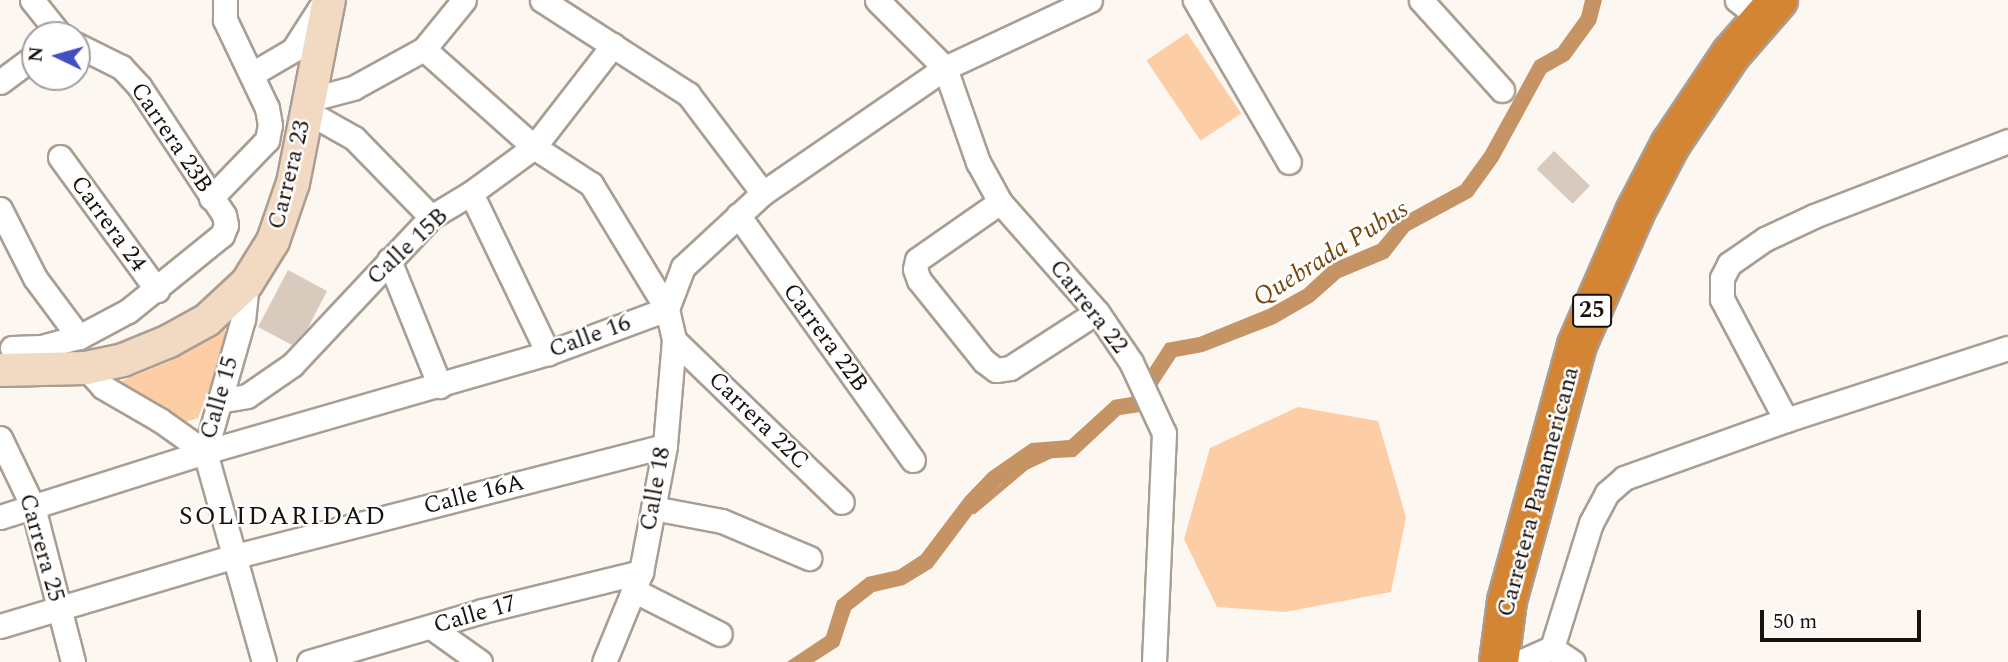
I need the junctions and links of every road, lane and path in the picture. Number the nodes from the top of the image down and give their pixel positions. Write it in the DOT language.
graph roads {
  1 [pos="32,0"];
  2 [pos="327,0"];
  3 [pos="464,0"];
  4 [pos="542,0"];
  5 [pos="877,0"];
  6 [pos="1090,0"];
  7 [pos="1195,0"];
  8 [pos="1421,0"];
  9 [pos="1758,6"];
  10 [pos="225,10"];
  11 [pos="49,21"];
  12 [pos="613,45"];
  13 [pos="424,49"];
  14 [pos="91,52"];
  15 [pos="21,66"];
  16 [pos="945,68"];
  17 [pos="253,74"];
  18 [pos="0,82"];
  19 [pos="1502,90"];
  20 [pos="307,105"];
  21 [pos="2008,141"];
  22 [pos="534,147"];
  23 [pos="60,157"];
  24 [pos="1289,162"];
  25 [pos="471,193"];
  26 [pos="763,193"];
  27 [pos="1000,202"];
  28 [pos="217,207"];
  29 [pos="0,209"];
  30 [pos="738,215"];
  31 [pos="431,217"];
  32 [pos="389,260"];
  33 [pos="247,283"];
  34 [pos="157,290"];
  35 [pos="667,309"];
  36 [pos="1097,312"];
  37 [pos="79,337"];
  38 [pos="674,340"];
  39 [pos="2008,348"];
  40 [pos="548,353"];
  41 [pos="4,355"];
  42 [pos="86,368"];
  43 [pos="440,386"];
  44 [pos="219,401"];
  45 [pos="1786,420"];
  46 [pos="0,438"];
  47 [pos="665,446"];
  48 [pos="205,452"];
  49 [pos="913,460"];
  50 [pos="842,502"];
  51 [pos="33,507"];
  52 [pos="653,508"];
  53 [pos="0,517"];
  54 [pos="232,557"];
  55 [pos="809,558"];
  56 [pos="637,581"];
  57 [pos="59,609"];
  58 [pos="0,626"];
  59 [pos="431,627"];
  60 [pos="720,634"];
  61 [pos="1552,648"];
  62 [pos="1160,658"];
  63 [pos="73,662"];
  64 [pos="264,662"];
  65 [pos="309,662"];
  66 [pos="480,662"];
  67 [pos="604,662"];
  68 [pos="1499,662"];
  69 [pos="1520,662"];
  70 [pos="1573,662"];
  1 -- 11 [label="street"];
  2 -- 17 [label="street"];
  2 -- 20 [label="street, Carrera 23"];
  3 -- 13 [label="street"];
  4 -- 12 [label="street"];
  5 -- 16 [label="street, Carrera 22"];
  6 -- 16 [label="street"];
  7 -- 24 [label="street"];
  8 -- 19 [label="street"];
  9 -- 68 [label="highway, Carretera Panamericana / 25"];
  10 -- 17 [label="street"];
  12 -- 22 [label="street, Calle 15B"];
  12 -- 26 [label="street"];
  13 -- 20 [label="street"];
  13 -- 22 [label="street"];
  14 -- 28 [label="street, Carrera 23B"];
  15 -- 18 [label="street"];
  16 -- 26 [label="street"];
  16 -- 27 [label="street, Carrera 22"];
  17 -- 28 [label="street"];
  20 -- 31 [label="street"];
  20 -- 33 [label="street, Carrera 23"];
  21 -- 45 [label="street"];
  22 -- 25 [label="street, Calle 15B"];
  22 -- 35 [label="street"];
  23 -- 34 [label="street, Carrera 24"];
  25 -- 31 [label="street, Calle 15B"];
  25 -- 40 [label="street"];
  26 -- 30 [label="street"];
  27 -- 36 [label="street, Carrera 22"];
  27 -- 36 [label="street"];
  28 -- 34 [label="street"];
  29 -- 37 [label="street"];
  30 -- 35 [label="street"];
  30 -- 49 [label="street, Carrera 22B"];
  31 -- 32 [label="street, Calle 15B"];
  32 -- 43 [label="street"];
  32 -- 44 [label="street, Calle 15B"];
  33 -- 42 [label="street, Carrera 23"];
  33 -- 44 [label="street, Calle 15"];
  34 -- 37 [label="street"];
  35 -- 38 [label="street, Calle 18"];
  35 -- 40 [label="street, Calle 16"];
  36 -- 62 [label="street, Carrera 22"];
  37 -- 41 [label="street"];
  38 -- 47 [label="street, Calle 18"];
  38 -- 50 [label="street, Carrera 22C"];
  39 -- 45 [label="street"];
  40 -- 43 [label="street, Calle 16"];
  41 -- 42 [label="street, Carrera 23"];
  42 -- 48 [label="street, Calle 15"];
  43 -- 48 [label="street, Calle 16"];
  44 -- 48 [label="street, Calle 15"];
  45 -- 61 [label="street"];
  46 -- 51 [label="street, Carrera 25"];
  47 -- 52 [label="street, Calle 18"];
  47 -- 54 [label="street, Calle 16A"];
  48 -- 51 [label="street, Calle 16"];
  48 -- 54 [label="street"];
  51 -- 53 [label="street, Calle 16"];
  51 -- 57 [label="street, Carrera 25"];
  52 -- 55 [label="street"];
  52 -- 56 [label="street, Calle 18"];
  54 -- 57 [label="street, Calle 16A"];
  54 -- 64 [label="street"];
  56 -- 59 [label="street, Calle 17"];
  56 -- 60 [label="street"];
  56 -- 67 [label="street, Calle 18"];
  57 -- 58 [label="street, Calle 16A"];
  57 -- 63 [label="street, Carrera 25"];
  59 -- 65 [label="street, Calle 17"];
  59 -- 66 [label="street"];
  61 -- 69 [label="street"];
  61 -- 70 [label="street"];
}
